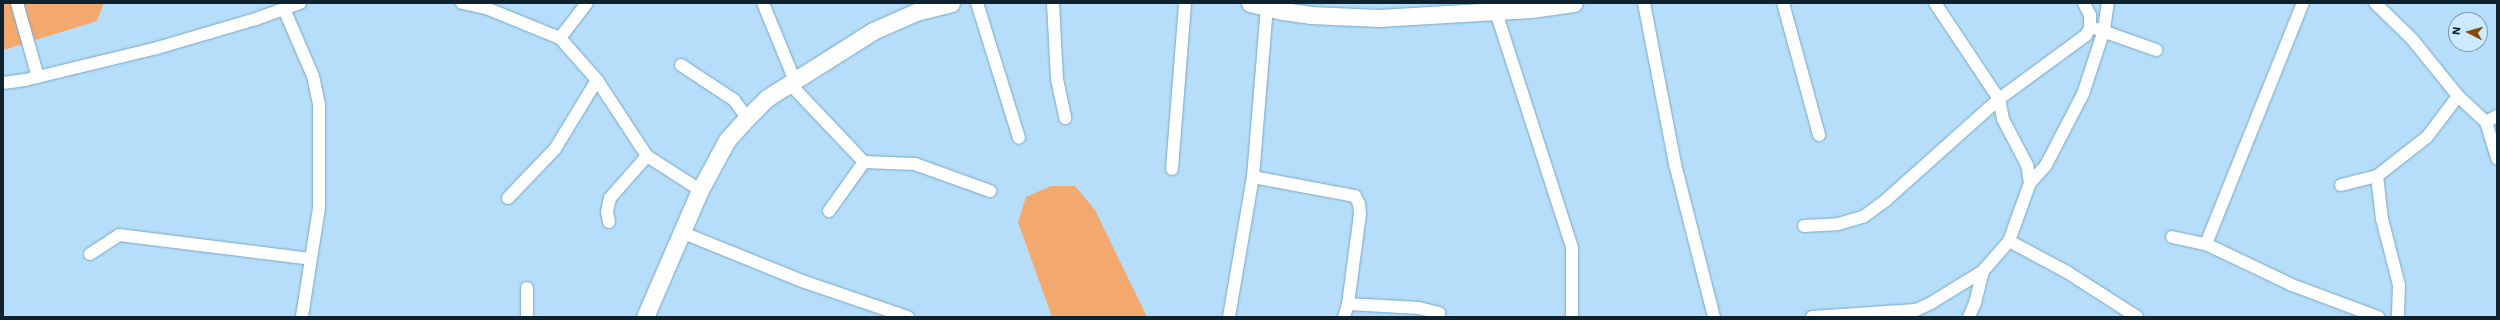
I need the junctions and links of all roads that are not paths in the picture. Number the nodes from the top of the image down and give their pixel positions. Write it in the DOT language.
graph roads {
  1 [pos="17,3"];
  2 [pos="300,3"];
  3 [pos="462,3"];
  4 [pos="587,3"];
  5 [pos="763,3"];
  6 [pos="951,3"];
  7 [pos="977,3"];
  8 [pos="1053,3"];
  9 [pos="1185,3"];
  10 [pos="1574,3"];
  11 [pos="1644,3"];
  12 [pos="1782,3"];
  13 [pos="1935,3"];
  14 [pos="2084,3"];
  15 [pos="2108,3"];
  16 [pos="2303,3"];
  17 [pos="2375,3"];
  18 [pos="1258,5"];
  19 [pos="284,9"];
  20 [pos="1496,12"];
  21 [pos="2090,28"];
  22 [pos="2104,30"];
  23 [pos="560,38"];
  24 [pos="2156,50"];
  25 [pos="680,65"];
  26 [pos="38,77"];
  27 [pos="597,80"];
  28 [pos="792,82"];
  29 [pos="3,83"];
  30 [pos="2458,96"];
  31 [pos="1999,99"];
  32 [pos="748,118"];
  33 [pos="1065,118"];
  34 [pos="2492,119"];
  35 [pos="1819,135"];
  36 [pos="1019,138"];
  37 [pos="647,156"];
  38 [pos="2497,158"];
  39 [pos="864,162"];
  40 [pos="1172,169"];
  41 [pos="2377,176"];
  42 [pos="1253,177"];
  43 [pos="2030,183"];
  44 [pos="2341,185"];
  45 [pos="700,190"];
  46 [pos="990,191"];
  47 [pos="508,198"];
  48 [pos="829,211"];
  49 [pos="609,222"];
  50 [pos="1804,226"];
  51 [pos="681,232"];
  52 [pos="2172,237"];
  53 [pos="2009,241"];
  54 [pos="2206,244"];
  55 [pos="90,254"];
  56 [pos="311,259"];
  57 [pos="1983,271"];
  58 [pos="527,288"];
  59 [pos="1348,304"];
  60 [pos="1439,313"];
  61 [pos="302,317"];
  62 [pos="527,317"];
  63 [pos="645,317"];
  64 [pos="908,317"];
  65 [pos="1229,317"];
  66 [pos="1344,317"];
  67 [pos="1572,317"];
  68 [pos="1714,317"];
  69 [pos="1812,317"];
  70 [pos="1969,317"];
  71 [pos="2137,317"];
  72 [pos="2378,317"];
  73 [pos="2398,317"];
  1 -- 26 [label="street"];
  2 -- 19 [label="street"];
  3 -- 23 [label="street"];
  4 -- 23 [label="street"];
  5 -- 28 [label="street"];
  6 -- 28 [label="street"];
  7 -- 36 [label="street"];
  8 -- 33 [label="street"];
  9 -- 40 [label="street"];
  10 -- 20 [label="street"];
  11 -- 68 [label="street"];
  12 -- 35 [label="street"];
  13 -- 31 [label="street"];
  14 -- 21 [label="street"];
  15 -- 22 [label="street"];
  16 -- 54 [label="street"];
  17 -- 30 [label="street"];
  18 -- 20 [label="street"];
  18 -- 42 [label="street"];
  19 -- 26 [label="street"];
  19 -- 56 [label="street"];
  20 -- 67 [label="street"];
  21 -- 22 [label="street"];
  21 -- 31 [label="street"];
  22 -- 24 [label="street"];
  22 -- 43 [label="street"];
  23 -- 27 [label="street"];
  25 -- 32 [label="street"];
  26 -- 29 [label="street"];
  27 -- 37 [label="street"];
  27 -- 47 [label="street"];
  28 -- 32 [label="street"];
  28 -- 39 [label="street"];
  30 -- 34 [label="street"];
  30 -- 41 [label="street"];
  31 -- 43 [label="street"];
  31 -- 50 [label="street"];
  32 -- 45 [label="street"];
  34 -- 38 [label="street"];
  37 -- 45 [label="street"];
  37 -- 49 [label="street"];
  39 -- 46 [label="street"];
  39 -- 48 [label="street"];
  41 -- 44 [label="street"];
  41 -- 73 [label="street"];
  42 -- 59 [label="street"];
  42 -- 65 [label="street"];
  43 -- 53 [label="street"];
  45 -- 51 [label="street"];
  51 -- 63 [label="street"];
  51 -- 64 [label="street"];
  52 -- 54 [label="street"];
  53 -- 57 [label="street"];
  53 -- 71 [label="street"];
  54 -- 72 [label="street"];
  55 -- 56 [label="street"];
  56 -- 61 [label="street"];
  57 -- 69 [label="street"];
  57 -- 70 [label="street"];
  58 -- 62 [label="street"];
  59 -- 60 [label="street"];
  59 -- 66 [label="street"];
}
